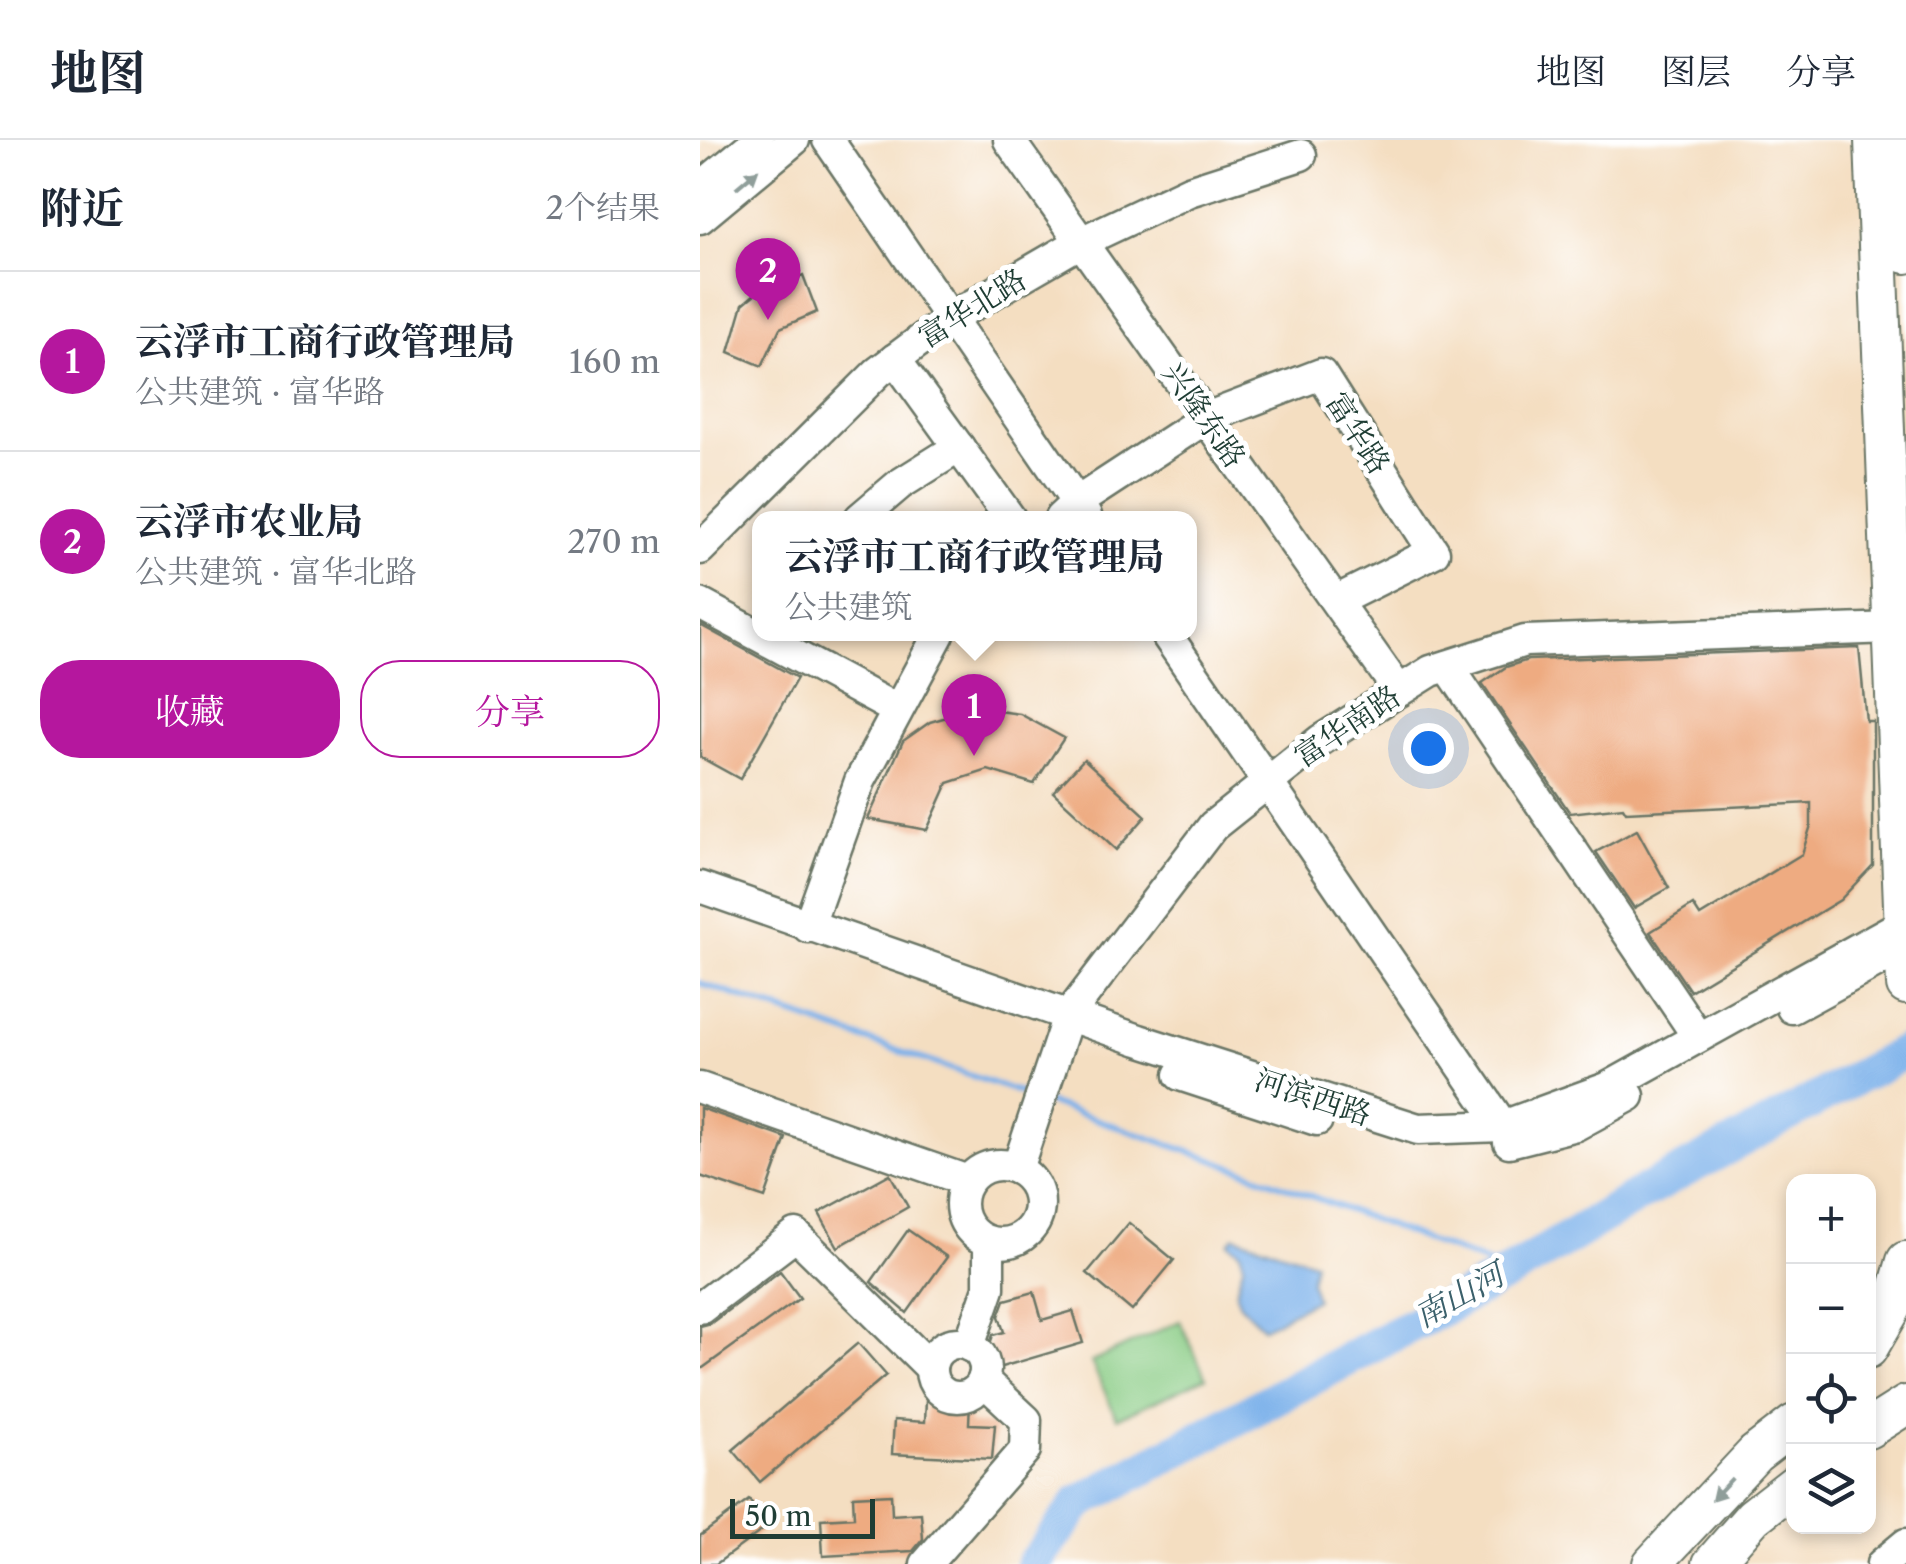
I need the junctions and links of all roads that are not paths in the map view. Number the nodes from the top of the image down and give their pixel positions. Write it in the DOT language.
graph roads {
  1 [pos="758,140"];
  2 [pos="794,140"];
  3 [pos="828,140"];
  4 [pos="1008,140"];
  5 [pos="1874,140"];
  6 [pos="1901,140"];
  7 [pos="1301,155"];
  8 [pos="700,188"];
  9 [pos="700,218"];
  10 [pos="1081,242"];
  11 [pos="1906,254"];
  12 [pos="950,318"];
  13 [pos="896,359"];
  14 [pos="1206,418"];
  15 [pos="959,447"];
  16 [pos="868,511"];
  17 [pos="1005,511"];
  18 [pos="1073,511"];
  19 [pos="1077,511"];
  20 [pos="700,549"];
  21 [pos="1336,601"];
  22 [pos="700,604"];
  23 [pos="1892,628"];
  24 [pos="752,630"];
  25 [pos="774,641"];
  26 [pos="935,641"];
  27 [pos="1171,641"];
  28 [pos="1448,666"];
  29 [pos="1399,691"];
  30 [pos="897,710"];
  31 [pos="1267,782"];
  32 [pos="700,887"];
  33 [pos="700,908"];
  34 [pos="808,927"];
  35 [pos="1905,934"];
  36 [pos="1906,985"];
  37 [pos="1061,1035"];
  38 [pos="1698,1037"];
  39 [pos="700,1088"];
  40 [pos="1503,1126"];
  41 [pos="1021,1159"];
  42 [pos="968,1181"];
  43 [pos="989,1242"];
  44 [pos="1906,1261"];
  45 [pos="700,1308"];
  46 [pos="1876,1335"];
  47 [pos="1906,1345"];
  48 [pos="969,1346"];
  49 [pos="1876,1362"];
  50 [pos="931,1368"];
  51 [pos="983,1380"];
  52 [pos="1906,1405"];
  53 [pos="1876,1423"];
  54 [pos="1786,1430"];
  55 [pos="1786,1492"];
  56 [pos="1906,1544"];
  57 [pos="1718,1562"];
  58 [pos="926,1564"];
  59 [pos="1652,1564"];
  60 [pos="1882,1564"];
  1 -- 8 [label="street"];
  9 -- 2 [label="street, one-way"];
  3 -- 12 [label="street"];
  4 -- 10 [label="street, 兴隆东路"];
  5 -- 23 [label="main road"];
  6 -- 11 [label="main road"];
  7 -- 10 [label="street, 富华北路"];
  10 -- 12 [label="street, 富华北路"];
  10 -- 14 [label="street, 兴隆东路"];
  12 -- 13 [label="street, 富华北路"];
  12 -- 18 [label="street"];
  13 -- 15 [label="street"];
  13 -- 20 [label="street, 富华北路"];
  14 -- 19 [label="street, 富华路"];
  14 -- 21 [label="street, 兴隆东路"];
  14 -- 21 [label="street, 富华路"];
  15 -- 16 [label="street"];
  15 -- 17 [label="street"];
  21 -- 29 [label="street, 兴隆东路"];
  22 -- 24 [label="street"];
  23 -- 28 [label="street, 富华南路"];
  23 -- 35 [label="main road"];
  25 -- 30 [label="street"];
  26 -- 30 [label="street"];
  27 -- 31 [label="street"];
  28 -- 29 [label="street, 富华南路"];
  28 -- 38 [label="street"];
  29 -- 31 [label="street, 富华南路"];
  30 -- 34 [label="street"];
  31 -- 37 [label="street, 富华南路"];
  31 -- 40 [label="street"];
  32 -- 34 [label="street, 河滨西路"];
  33 -- 37 [label="street, 河滨西路"];
  34 -- 37 [label="street, 河滨西路"];
  35 -- 36 [label="main road"];
  35 -- 37 [label="street, 河滨西路"];
  35 -- 38 [label="street, 河滨西路"];
  37 -- 40 [label="street, 河滨西路"];
  37 -- 41 [label="street, 富华南路"];
  38 -- 40 [label="street, 河滨西路"];
  39 -- 42 [label="street"];
  41 -- 42 [label="street"];
  41 -- 43 [label="street"];
  42 -- 43 [label="street"];
  43 -- 48 [label="street"];
  44 -- 46 [label="main road"];
  45 -- 50 [label="street"];
  47 -- 49 [label="main road"];
  48 -- 50 [label="street"];
  48 -- 51 [label="street"];
  50 -- 51 [label="street"];
  51 -- 58 [label="street"];
  52 -- 53 [label="main road"];
  54 -- 59 [label="main road, one-way"];
  55 -- 57 [label="main road"];
  56 -- 60 [label="street"];
}
